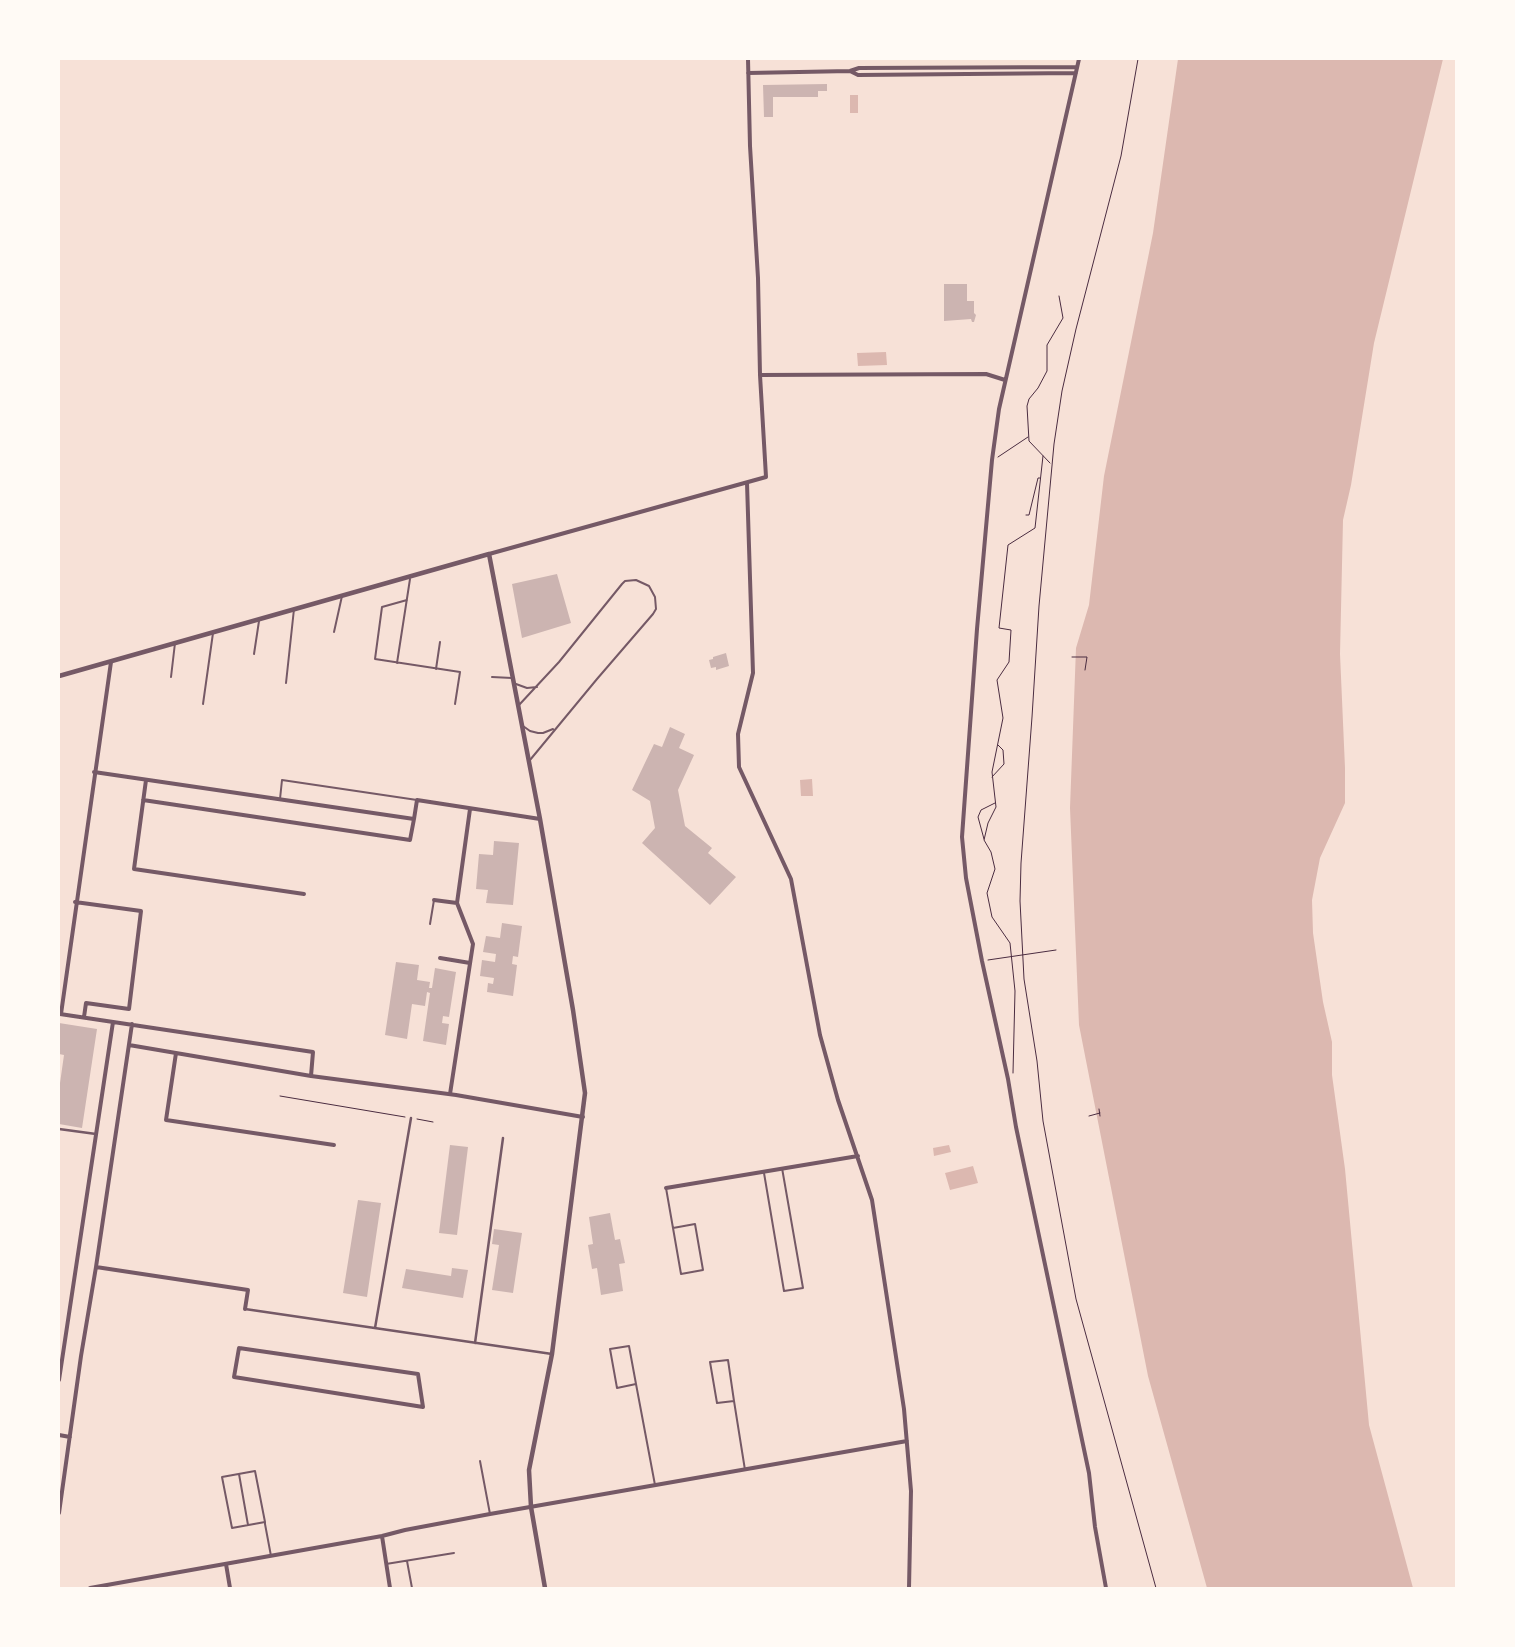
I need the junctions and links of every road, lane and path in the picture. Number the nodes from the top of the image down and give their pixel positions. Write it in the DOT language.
graph roads {
  1 [pos="748,59"];
  2 [pos="1079,59"];
  3 [pos="1138,59"];
  4 [pos="1077,67"];
  5 [pos="850,71"];
  6 [pos="748,73"];
  7 [pos="1076,74"];
  8 [pos="1059,296"];
  9 [pos="760,375"];
  10 [pos="1004,380"];
  11 [pos="1028,436"];
  12 [pos="1043,456"];
  13 [pos="992,460"];
  14 [pos="1051,464"];
  15 [pos="1041,478"];
  16 [pos="747,482"];
  17 [pos="1026,515"];
  18 [pos="489,554"];
  19 [pos="410,576"];
  20 [pos="342,596"];
  21 [pos="407,600"];
  22 [pos="294,609"];
  23 [pos="259,619"];
  24 [pos="213,632"];
  25 [pos="334,632"];
  26 [pos="440,642"];
  27 [pos="175,643"];
  28 [pos="254,654"];
  29 [pos="1072,657"];
  30 [pos="111,662"];
  31 [pos="397,663"];
  32 [pos="436,669"];
  33 [pos="1085,670"];
  34 [pos="59,676"];
  35 [pos="171,677"];
  36 [pos="492,677"];
  37 [pos="514,680"];
  38 [pos="286,683"];
  39 [pos="537,687"];
  40 [pos="203,704"];
  41 [pos="455,704"];
  42 [pos="518,707"];
  43 [pos="521,725"];
  44 [pos="555,728"];
  45 [pos="998,744"];
  46 [pos="529,761"];
  47 [pos="94,772"];
  48 [pos="992,778"];
  49 [pos="146,780"];
  50 [pos="143,800"];
  51 [pos="280,800"];
  52 [pos="417,800"];
  53 [pos="995,803"];
  54 [pos="470,809"];
  55 [pos="540,819"];
  56 [pos="414,820"];
  57 [pos="984,840"];
  58 [pos="304,894"];
  59 [pos="434,900"];
  60 [pos="76,902"];
  61 [pos="457,903"];
  62 [pos="430,924"];
  63 [pos="1056,950"];
  64 [pos="1023,954"];
  65 [pos="1011,956"];
  66 [pos="440,958"];
  67 [pos="982,960"];
  68 [pos="470,963"];
  69 [pos="60,1014"];
  70 [pos="84,1017"];
  71 [pos="113,1022"];
  72 [pos="132,1024"];
  73 [pos="129,1045"];
  74 [pos="176,1053"];
  75 [pos="311,1076"];
  76 [pos="1008,1079"];
  77 [pos="450,1094"];
  78 [pos="280,1096"];
  79 [pos="1098,1109"];
  80 [pos="1100,1113"];
  81 [pos="1089,1116"];
  82 [pos="1100,1116"];
  83 [pos="583,1117"];
  84 [pos="411,1118"];
  85 [pos="433,1122"];
  86 [pos="59,1129"];
  87 [pos="96,1134"];
  88 [pos="503,1138"];
  89 [pos="334,1145"];
  90 [pos="858,1156"];
  91 [pos="782,1168"];
  92 [pos="764,1171"];
  93 [pos="666,1188"];
  94 [pos="673,1228"];
  95 [pos="96,1267"];
  96 [pos="245,1309"];
  97 [pos="375,1328"];
  98 [pos="475,1343"];
  99 [pos="552,1354"];
  100 [pos="234,1376"];
  101 [pos="59,1380"];
  102 [pos="636,1384"];
  103 [pos="734,1401"];
  104 [pos="59,1436"];
  105 [pos="70,1437"];
  106 [pos="906,1441"];
  107 [pos="480,1461"];
  108 [pos="745,1470"];
  109 [pos="239,1474"];
  110 [pos="655,1486"];
  111 [pos="60,1494"];
  112 [pos="531,1507"];
  113 [pos="59,1513"];
  114 [pos="490,1514"];
  115 [pos="264,1522"];
  116 [pos="248,1525"];
  117 [pos="382,1536"];
  118 [pos="454,1553"];
  119 [pos="271,1556"];
  120 [pos="407,1561"];
  121 [pos="226,1564"];
  122 [pos="386,1564"];
  123 [pos="90,1588"];
  124 [pos="230,1588"];
  125 [pos="390,1588"];
  126 [pos="412,1588"];
  127 [pos="545,1588"];
  128 [pos="910,1588"];
  129 [pos="1106,1588"];
  130 [pos="1156,1588"];
  1 -- 6 [label="street"];
  2 -- 4 [label="street"];
  3 -- 14 [label="path"];
  4 -- 5 [label="street"];
  4 -- 7 [label="street"];
  5 -- 6 [label="street"];
  5 -- 7 [label="street"];
  6 -- 9 [label="street"];
  7 -- 10 [label="street"];
  8 -- 11 [label="path"];
  9 -- 10 [label="street"];
  9 -- 16 [label="street"];
  10 -- 13 [label="street"];
  11 -- 12 [label="path"];
  11 -- 13 [label="path"];
  12 -- 14 [label="path"];
  12 -- 15 [label="path"];
  13 -- 67 [label="street"];
  14 -- 64 [label="path"];
  15 -- 17 [label="path"];
  15 -- 45 [label="path"];
  16 -- 18 [label="street"];
  16 -- 90 [label="street"];
  18 -- 19 [label="street"];
  18 -- 37 [label="street"];
  19 -- 20 [label="street"];
  19 -- 21 [label="lane"];
  20 -- 22 [label="street"];
  20 -- 25 [label="lane"];
  21 -- 31 [label="lane"];
  21 -- 31 [label="lane"];
  22 -- 23 [label="street"];
  22 -- 38 [label="lane"];
  23 -- 24 [label="street"];
  23 -- 28 [label="lane"];
  24 -- 27 [label="street"];
  24 -- 40 [label="lane"];
  26 -- 32 [label="lane"];
  27 -- 30 [label="street"];
  27 -- 35 [label="lane"];
  29 -- 33 [label="path"];
  30 -- 34 [label="street"];
  30 -- 47 [label="street"];
  31 -- 32 [label="lane"];
  32 -- 41 [label="lane"];
  36 -- 37 [label="lane"];
  37 -- 39 [label="lane"];
  37 -- 42 [label="street"];
  39 -- 42 [label="lane"];
  39 -- 44 [label="lane"];
  42 -- 43 [label="street"];
  43 -- 44 [label="lane"];
  43 -- 46 [label="street"];
  44 -- 46 [label="lane"];
  45 -- 48 [label="path"];
  45 -- 48 [label="path"];
  46 -- 55 [label="street"];
  47 -- 49 [label="street"];
  47 -- 60 [label="street"];
  48 -- 53 [label="path"];
  49 -- 50 [label="street"];
  49 -- 51 [label="street"];
  50 -- 56 [label="street"];
  50 -- 58 [label="street"];
  51 -- 52 [label="lane"];
  51 -- 56 [label="street"];
  52 -- 54 [label="street"];
  52 -- 56 [label="street"];
  53 -- 57 [label="path"];
  53 -- 57 [label="path"];
  54 -- 55 [label="street"];
  54 -- 61 [label="street"];
  55 -- 83 [label="street"];
  57 -- 65 [label="path"];
  59 -- 61 [label="street"];
  59 -- 62 [label="lane"];
  60 -- 69 [label="street"];
  60 -- 70 [label="street"];
  61 -- 68 [label="street"];
  63 -- 64 [label="path"];
  64 -- 65 [label="path"];
  64 -- 130 [label="path"];
  65 -- 67 [label="path"];
  65 -- 76 [label="path"];
  66 -- 68 [label="street"];
  67 -- 76 [label="street"];
  68 -- 77 [label="street"];
  69 -- 70 [label="street"];
  70 -- 71 [label="street"];
  71 -- 72 [label="street"];
  71 -- 87 [label="street"];
  72 -- 73 [label="street"];
  72 -- 75 [label="street"];
  73 -- 74 [label="street"];
  73 -- 95 [label="street"];
  74 -- 75 [label="street"];
  74 -- 89 [label="street"];
  75 -- 77 [label="street"];
  76 -- 129 [label="street"];
  77 -- 83 [label="street"];
  78 -- 84 [label="path"];
  79 -- 80 [label="path"];
  80 -- 81 [label="path"];
  80 -- 82 [label="path"];
  83 -- 99 [label="street"];
  84 -- 85 [label="path"];
  84 -- 97 [label="street"];
  86 -- 87 [label="street"];
  87 -- 101 [label="street"];
  88 -- 98 [label="street"];
  90 -- 91 [label="street"];
  90 -- 106 [label="street"];
  91 -- 92 [label="street"];
  91 -- 92 [label="lane"];
  92 -- 93 [label="street"];
  93 -- 94 [label="lane"];
  94 -- 94 [label="lane"];
  95 -- 96 [label="street"];
  95 -- 105 [label="street"];
  96 -- 97 [label="street"];
  97 -- 98 [label="street"];
  98 -- 99 [label="street"];
  99 -- 112 [label="street"];
  100 -- 100 [label="street"];
  102 -- 102 [label="lane"];
  102 -- 110 [label="lane"];
  103 -- 103 [label="lane"];
  103 -- 108 [label="lane"];
  104 -- 105 [label="street"];
  105 -- 111 [label="street"];
  106 -- 108 [label="street"];
  106 -- 128 [label="street"];
  107 -- 114 [label="lane"];
  108 -- 110 [label="street"];
  109 -- 115 [label="lane"];
  109 -- 116 [label="lane"];
  109 -- 116 [label="lane"];
  110 -- 112 [label="street"];
  111 -- 113 [label="street"];
  112 -- 114 [label="street"];
  112 -- 127 [label="street"];
  114 -- 117 [label="street"];
  115 -- 116 [label="lane"];
  115 -- 119 [label="lane"];
  117 -- 119 [label="street"];
  117 -- 122 [label="street"];
  118 -- 120 [label="lane"];
  119 -- 121 [label="street"];
  120 -- 122 [label="lane"];
  120 -- 126 [label="lane"];
  121 -- 123 [label="street"];
  121 -- 124 [label="street"];
  122 -- 125 [label="street"];
}
